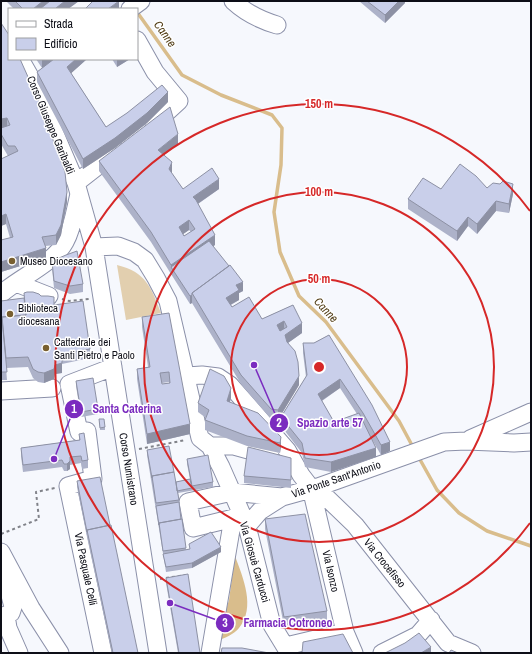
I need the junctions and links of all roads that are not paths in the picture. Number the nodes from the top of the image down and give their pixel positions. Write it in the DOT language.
graph roads {
  1 [pos="233,1"];
  2 [pos="277,25"];
  3 [pos="138,42"];
  4 [pos="21,60"];
  5 [pos="78,188"];
  6 [pos="94,248"];
  7 [pos="16,282"];
  8 [pos="1,294"];
  9 [pos="49,296"];
  10 [pos="113,367"];
  11 [pos="187,376"];
  12 [pos="52,388"];
  13 [pos="1,391"];
  14 [pos="531,412"];
  15 [pos="466,441"];
  16 [pos="531,442"];
  17 [pos="210,446"];
  18 [pos="293,462"];
  19 [pos="315,488"];
  20 [pos="232,492"];
  21 [pos="282,497"];
  22 [pos="241,520"];
  23 [pos="1,552"];
  24 [pos="1,560"];
  25 [pos="3,616"];
  26 [pos="431,620"];
  27 [pos="345,632"];
  28 [pos="445,648"];
  29 [pos="287,650"];
  30 [pos="19,653"];
  31 [pos="60,653"];
  32 [pos="103,653"];
  33 [pos="158,653"];
  34 [pos="210,653"];
  35 [pos="354,653"];
  36 [pos="382,653"];
  37 [pos="472,653"];
  1 -- 2 [label="street"];
  3 -- 5 [label="street"];
  4 -- 5 [label="street, Corso Giuseppe Garibaldi"];
  5 -- 6 [label="street, Corso Numistrano"];
  5 -- 7 [label="street"];
  6 -- 10 [label="street, Corso Numistrano"];
  6 -- 11 [label="street, Via Giosuè Carducci"];
  7 -- 8 [label="street"];
  7 -- 9 [label="street"];
  10 -- 32 [label="street, Via Pasquale Celli"];
  10 -- 33 [label="street, Corso Numistrano"];
  11 -- 17 [label="street, Via Giosuè Carducci"];
  11 -- 18 [label="street, Via Crocefisso"];
  12 -- 13 [label="street"];
  14 -- 15 [label="street"];
  15 -- 16 [label="street, Via Ponte Sant'Antonio"];
  15 -- 19 [label="street, Via Ponte Sant'Antonio"];
  17 -- 18 [label="street"];
  17 -- 20 [label="street, Via Giosuè Carducci"];
  18 -- 19 [label="street, Via Crocefisso"];
  19 -- 21 [label="street, Via Ponte Sant'Antonio"];
  19 -- 26 [label="street, Via Crocefisso"];
  19 -- 27 [label="street, Via Isonzo"];
  20 -- 21 [label="street"];
  20 -- 22 [label="street, Via Giosuè Carducci"];
  20 -- 22 [label="street"];
  21 -- 22 [label="street"];
  22 -- 29 [label="street, Via Giosuè Carducci"];
  22 -- 34 [label="street"];
  23 -- 31 [label="street"];
  24 -- 25 [label="street"];
  25 -- 30 [label="street"];
  26 -- 28 [label="street, Via Crocefisso"];
  26 -- 36 [label="street"];
  27 -- 29 [label="street"];
  27 -- 35 [label="street, Via Isonzo"];
  28 -- 37 [label="street"];
}
